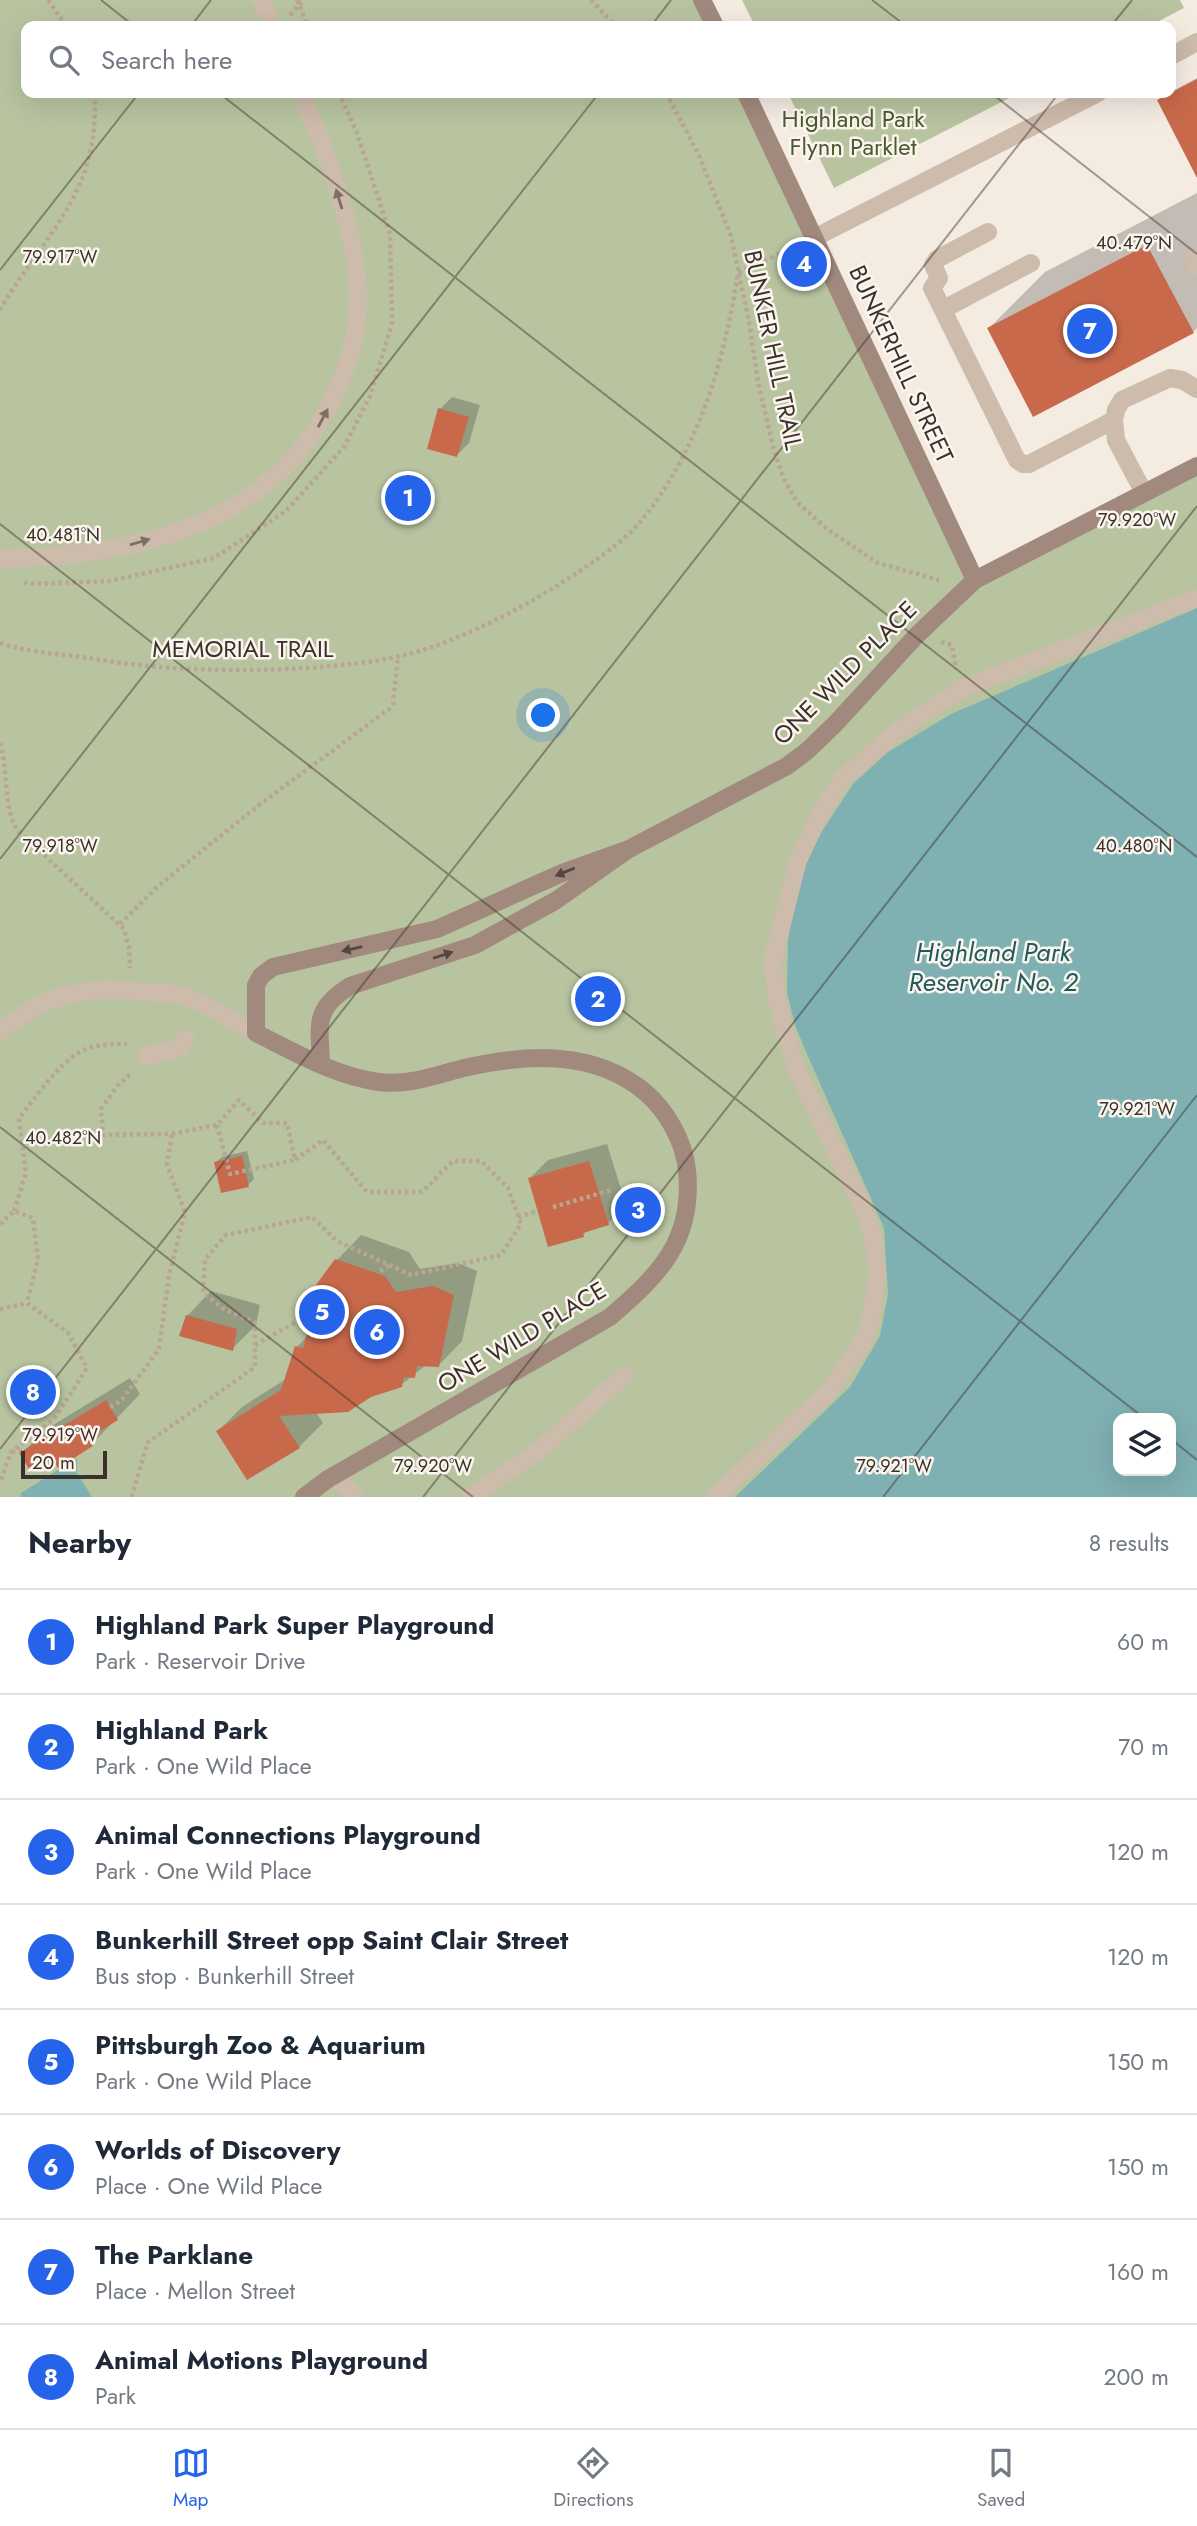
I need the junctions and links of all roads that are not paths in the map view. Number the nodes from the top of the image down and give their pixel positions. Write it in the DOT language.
graph roads {
  1 [pos="262,0"];
  2 [pos="702,0"];
  3 [pos="270,21"];
  4 [pos="712,21"];
  5 [pos="1197,42"];
  6 [pos="1176,53"];
  7 [pos="303,98"];
  8 [pos="748,98"];
  9 [pos="1088,98"];
  10 [pos="988,232"];
  11 [pos="814,238"];
  12 [pos="1031,263"];
  13 [pos="944,309"];
  14 [pos="1197,389"];
  15 [pos="1114,421"];
  16 [pos="1197,466"];
  17 [pos="1144,493"];
  18 [pos="0,559"];
  19 [pos="975,580"];
  20 [pos="1197,598"];
  21 [pos="629,849"];
  22 [pos="0,1032"];
  23 [pos="256,1033"];
  24 [pos="186,1039"];
  25 [pos="146,1056"];
  26 [pos="321,1065"];
  27 [pos="625,1375"];
  28 [pos="335,1475"];
  29 [pos="304,1497"];
  30 [pos="355,1497"];
  31 [pos="470,1497"];
  32 [pos="715,1497"];
  1 -- 3 [label="street"];
  2 -- 4 [label="main road"];
  5 -- 6 [label="street"];
  18 -- 7 [label="street, one-way"];
  8 -- 11 [label="main road, BUNKERHILL STREET"];
  9 -- 11 [label="street"];
  10 -- 13 [label="street"];
  11 -- 19 [label="main road, BUNKERHILL STREET"];
  12 -- 13 [label="street"];
  13 -- 15 [label="street"];
  14 -- 15 [label="street"];
  15 -- 17 [label="street"];
  16 -- 17 [label="main road, ONE WILD PLACE"];
  17 -- 19 [label="main road, ONE WILD PLACE"];
  19 -- 21 [label="main road, ONE WILD PLACE"];
  20 -- 32 [label="street"];
  21 -- 23 [label="main road, ONE WILD PLACE, one-way"];
  26 -- 21 [label="main road, ONE WILD PLACE, one-way"];
  22 -- 23 [label="street"];
  23 -- 26 [label="main road, ONE WILD PLACE"];
  24 -- 25 [label="street"];
  26 -- 28 [label="main road, ONE WILD PLACE"];
  27 -- 31 [label="street"];
  28 -- 29 [label="main road, ONE WILD PLACE"];
  28 -- 30 [label="street"];
}
